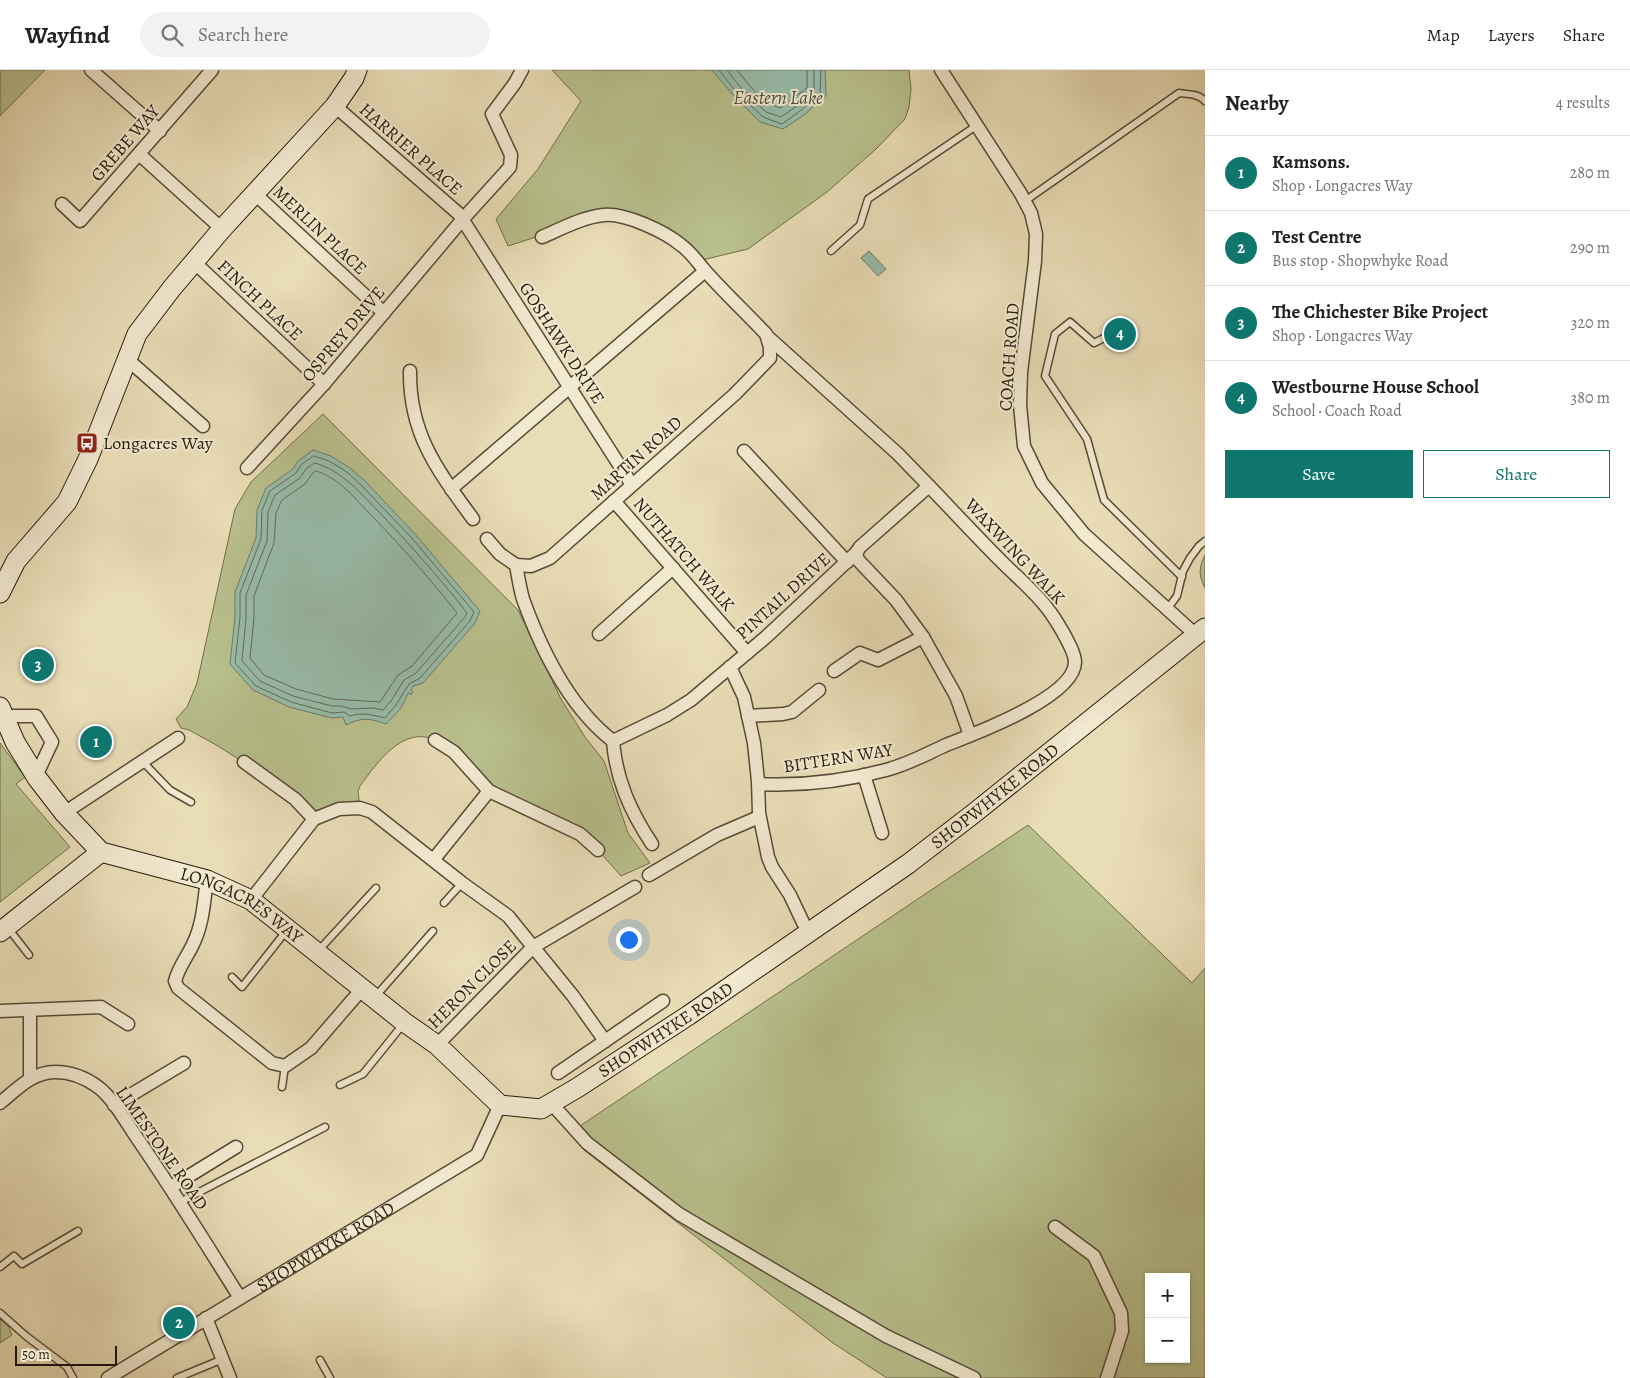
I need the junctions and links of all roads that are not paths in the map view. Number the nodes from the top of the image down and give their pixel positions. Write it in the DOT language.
graph roads {
  1 [pos="91,70"];
  2 [pos="212,70"];
  3 [pos="357,70"];
  4 [pos="522,70"];
  5 [pos="941,70"];
  6 [pos="1205,101"];
  7 [pos="336,106"];
  8 [pos="976,126"];
  9 [pos="160,131"];
  10 [pos="139,154"];
  11 [pos="254,193"];
  12 [pos="1025,201"];
  13 [pos="62,204"];
  14 [pos="462,220"];
  15 [pos="222,229"];
  16 [pos="542,237"];
  17 [pos="831,251"];
  18 [pos="194,262"];
  19 [pos="705,271"];
  20 [pos="384,313"];
  21 [pos="1124,328"];
  22 [pos="767,336"];
  23 [pos="127,359"];
  24 [pos="410,371"];
  25 [pos="324,384"];
  26 [pos="570,388"];
  27 [pos="203,426"];
  28 [pos="744,451"];
  29 [pos="247,468"];
  30 [pos="632,485"];
  31 [pos="928,486"];
  32 [pos="452,489"];
  33 [pos="614,501"];
  34 [pos="473,519"];
  35 [pos="487,539"];
  36 [pos="1205,541"];
  37 [pos="852,558"];
  38 [pos="516,565"];
  39 [pos="673,568"];
  40 [pos="1182,577"];
  41 [pos="0,593"];
  42 [pos="1168,608"];
  43 [pos="1200,631"];
  44 [pos="599,634"];
  45 [pos="923,637"];
  46 [pos="747,653"];
  47 [pos="730,667"];
  48 [pos="834,671"];
  49 [pos="818,690"];
  50 [pos="2,712"];
  51 [pos="748,716"];
  52 [pos="970,735"];
  53 [pos="178,738"];
  54 [pos="435,740"];
  55 [pos="613,740"];
  56 [pos="143,762"];
  57 [pos="244,762"];
  58 [pos="864,775"];
  59 [pos="36,776"];
  60 [pos="758,784"];
  61 [pos="489,791"];
  62 [pos="191,802"];
  63 [pos="64,813"];
  64 [pos="759,817"];
  65 [pos="314,820"];
  66 [pos="882,833"];
  67 [pos="652,844"];
  68 [pos="598,850"];
  69 [pos="101,852"];
  70 [pos="434,859"];
  71 [pos="649,875"];
  72 [pos="207,880"];
  73 [pos="462,883"];
  74 [pos="636,887"];
  75 [pos="376,888"];
  76 [pos="252,900"];
  77 [pos="444,903"];
  78 [pos="3,929"];
  79 [pos="288,929"];
  80 [pos="433,931"];
  81 [pos="808,933"];
  82 [pos="533,947"];
  83 [pos="317,952"];
  84 [pos="29,955"];
  85 [pos="232,977"];
  86 [pos="368,994"];
  87 [pos="663,1001"];
  88 [pos="0,1011"];
  89 [pos="30,1011"];
  90 [pos="404,1022"];
  91 [pos="128,1024"];
  92 [pos="605,1041"];
  93 [pos="437,1045"];
  94 [pos="184,1063"];
  95 [pos="285,1066"];
  96 [pos="558,1072"];
  97 [pos="30,1079"];
  98 [pos="340,1085"];
  99 [pos="282,1087"];
  100 [pos="0,1103"];
  101 [pos="550,1103"];
  102 [pos="114,1105"];
  103 [pos="500,1105"];
  104 [pos="325,1127"];
  105 [pos="236,1147"];
  106 [pos="171,1187"];
  107 [pos="180,1202"];
  108 [pos="1055,1227"];
  109 [pos="78,1232"];
  110 [pos="0,1267"];
  111 [pos="240,1298"];
  112 [pos="0,1313"];
  113 [pos="206,1318"];
  114 [pos="222,1359"];
  115 [pos="320,1360"];
  116 [pos="73,1378"];
  117 [pos="108,1378"];
  118 [pos="177,1378"];
  119 [pos="230,1378"];
  120 [pos="330,1378"];
  121 [pos="974,1378"];
  122 [pos="1107,1378"];
  1 -- 9 [label="street, GREBE WAY"];
  2 -- 9 [label="street, GREBE WAY"];
  3 -- 7 [label="main road"];
  4 -- 14 [label="street, OSPREY DRIVE"];
  5 -- 8 [label="street, COACH ROAD"];
  6 -- 12 [label="lane"];
  7 -- 11 [label="main road"];
  7 -- 14 [label="street, HARRIER PLACE"];
  8 -- 12 [label="street, COACH ROAD"];
  8 -- 17 [label="lane"];
  9 -- 10 [label="street, GREBE WAY"];
  10 -- 13 [label="street, GREBE WAY"];
  10 -- 15 [label="street"];
  11 -- 15 [label="main road"];
  11 -- 20 [label="street, MERLIN PLACE"];
  12 -- 42 [label="street, COACH ROAD"];
  14 -- 20 [label="street, OSPREY DRIVE"];
  14 -- 26 [label="street, GOSHAWK DRIVE"];
  15 -- 18 [label="main road"];
  16 -- 19 [label="street"];
  18 -- 23 [label="main road"];
  18 -- 25 [label="street, FINCH PLACE"];
  19 -- 22 [label="street"];
  19 -- 26 [label="street"];
  20 -- 25 [label="street, OSPREY DRIVE"];
  21 -- 40 [label="lane"];
  22 -- 30 [label="street, MARTIN ROAD"];
  22 -- 31 [label="street"];
  23 -- 27 [label="street"];
  23 -- 41 [label="main road"];
  24 -- 32 [label="street"];
  25 -- 29 [label="street, OSPREY DRIVE"];
  26 -- 30 [label="street, GOSHAWK DRIVE"];
  26 -- 32 [label="street"];
  28 -- 37 [label="street"];
  30 -- 33 [label="street, MARTIN ROAD"];
  31 -- 37 [label="street, PINTAIL DRIVE"];
  31 -- 52 [label="street, WAXWING WALK"];
  32 -- 34 [label="street"];
  33 -- 38 [label="street, MARTIN ROAD"];
  33 -- 39 [label="street, NUTHATCH WALK"];
  35 -- 38 [label="street"];
  36 -- 40 [label="lane"];
  37 -- 45 [label="street"];
  37 -- 46 [label="street, PINTAIL DRIVE"];
  38 -- 55 [label="street"];
  39 -- 44 [label="street"];
  39 -- 46 [label="street, NUTHATCH WALK"];
  40 -- 42 [label="lane"];
  42 -- 43 [label="street, COACH ROAD"];
  43 -- 81 [label="main road, SHOPWHYKE ROAD"];
  45 -- 48 [label="street"];
  45 -- 52 [label="street"];
  46 -- 47 [label="street, PINTAIL DRIVE"];
  47 -- 51 [label="street"];
  47 -- 55 [label="street, PINTAIL DRIVE"];
  49 -- 51 [label="street"];
  50 -- 59 [label="main road"];
  50 -- 59 [label="street"];
  51 -- 60 [label="street"];
  52 -- 58 [label="street, BITTERN WAY"];
  53 -- 56 [label="street"];
  54 -- 61 [label="street"];
  55 -- 67 [label="street"];
  56 -- 62 [label="lane"];
  56 -- 63 [label="street"];
  57 -- 65 [label="street"];
  58 -- 60 [label="street, BITTERN WAY"];
  58 -- 66 [label="street"];
  59 -- 63 [label="main road"];
  60 -- 64 [label="street"];
  61 -- 68 [label="street"];
  61 -- 70 [label="street"];
  63 -- 69 [label="main road"];
  64 -- 71 [label="street"];
  64 -- 81 [label="street"];
  65 -- 70 [label="street"];
  65 -- 76 [label="street"];
  69 -- 72 [label="main road, LONGACRES WAY"];
  69 -- 78 [label="main road"];
  70 -- 73 [label="street"];
  72 -- 76 [label="main road, LONGACRES WAY"];
  72 -- 95 [label="street"];
  73 -- 77 [label="lane"];
  73 -- 82 [label="street"];
  74 -- 82 [label="street, HERON CLOSE"];
  75 -- 83 [label="lane"];
  76 -- 79 [label="main road, LONGACRES WAY"];
  78 -- 84 [label="lane"];
  79 -- 83 [label="main road, LONGACRES WAY"];
  79 -- 85 [label="lane"];
  80 -- 86 [label="lane"];
  81 -- 101 [label="main road, SHOPWHYKE ROAD"];
  82 -- 92 [label="street, HERON CLOSE"];
  82 -- 93 [label="street, HERON CLOSE"];
  83 -- 86 [label="main road, LONGACRES WAY"];
  86 -- 90 [label="main road, LONGACRES WAY"];
  86 -- 95 [label="street"];
  87 -- 92 [label="street"];
  88 -- 89 [label="street"];
  89 -- 91 [label="street"];
  89 -- 97 [label="street"];
  90 -- 93 [label="main road, LONGACRES WAY"];
  90 -- 98 [label="lane"];
  92 -- 96 [label="street"];
  93 -- 103 [label="main road, LONGACRES WAY"];
  94 -- 102 [label="street"];
  95 -- 99 [label="lane"];
  97 -- 100 [label="street, LIMESTONE ROAD"];
  97 -- 102 [label="street, LIMESTONE ROAD"];
  101 -- 103 [label="main road, SHOPWHYKE ROAD"];
  101 -- 121 [label="street"];
  102 -- 106 [label="street, LIMESTONE ROAD"];
  103 -- 111 [label="street, SHOPWHYKE ROAD"];
  104 -- 107 [label="lane"];
  105 -- 106 [label="street"];
  106 -- 107 [label="street, LIMESTONE ROAD"];
  107 -- 111 [label="street, LIMESTONE ROAD"];
  108 -- 122 [label="street"];
  109 -- 110 [label="lane"];
  111 -- 113 [label="street, SHOPWHYKE ROAD"];
  112 -- 116 [label="lane"];
  113 -- 114 [label="street"];
  113 -- 117 [label="street, SHOPWHYKE ROAD"];
  114 -- 118 [label="lane"];
  114 -- 119 [label="street"];
  115 -- 120 [label="lane"];
}
